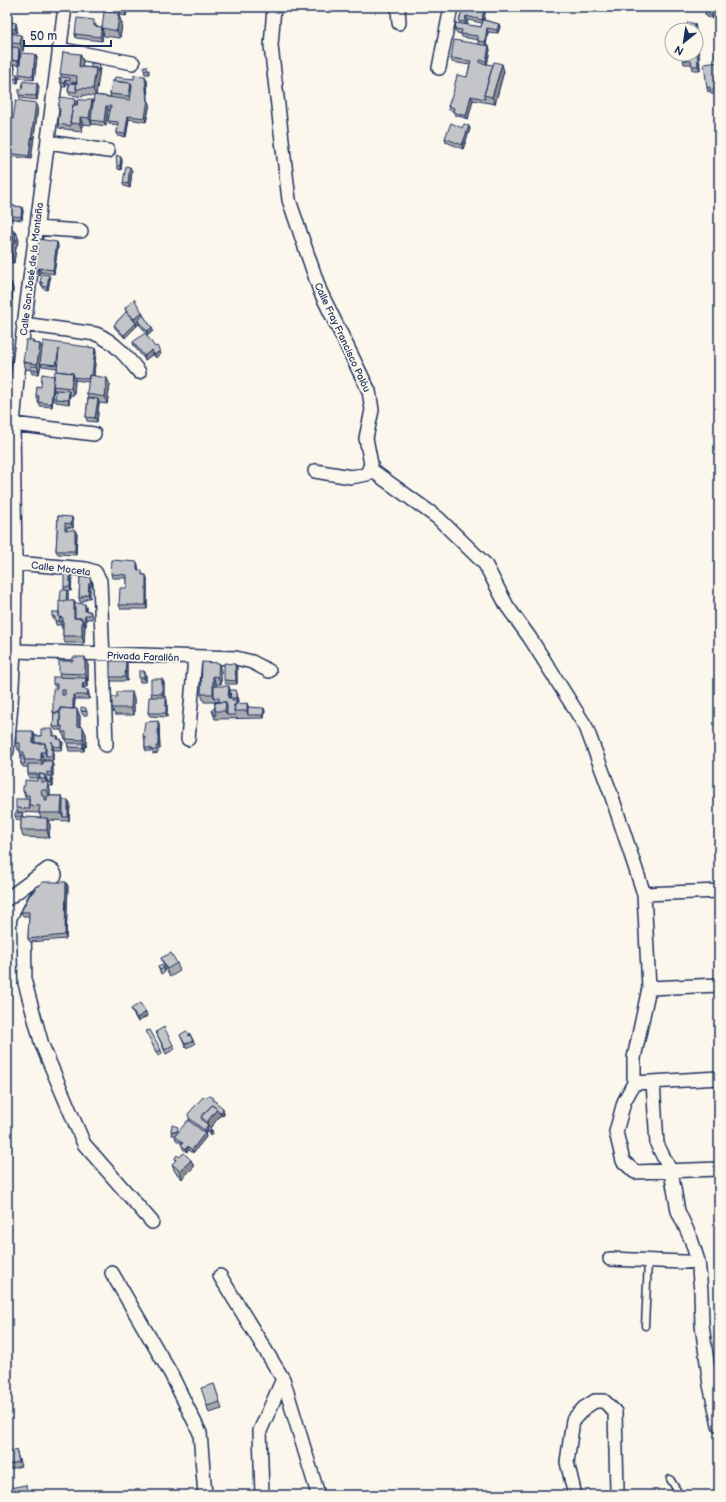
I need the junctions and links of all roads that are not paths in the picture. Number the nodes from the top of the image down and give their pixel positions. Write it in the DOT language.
graph roads {
  1 [pos="65,7"];
  2 [pos="274,7"];
  3 [pos="398,7"];
  4 [pos="451,7"];
  5 [pos="399,23"];
  6 [pos="59,49"];
  7 [pos="133,63"];
  8 [pos="439,68"];
  9 [pos="48,142"];
  10 [pos="108,152"];
  11 [pos="36,228"];
  12 [pos="81,232"];
  13 [pos="23,324"];
  14 [pos="139,372"];
  15 [pos="13,424"];
  16 [pos="94,434"];
  17 [pos="370,469"];
  18 [pos="316,472"];
  19 [pos="15,563"];
  20 [pos="14,652"];
  21 [pos="104,654"];
  22 [pos="195,658"];
  23 [pos="269,671"];
  24 [pos="9,706"];
  25 [pos="188,739"];
  26 [pos="106,745"];
  27 [pos="7,751"];
  28 [pos="719,891"];
  29 [pos="644,894"];
  30 [pos="7,899"];
  31 [pos="719,985"];
  32 [pos="648,988"];
  33 [pos="719,1078"];
  34 [pos="653,1082"];
  35 [pos="634,1083"];
  36 [pos="719,1169"];
  37 [pos="671,1172"];
  38 [pos="152,1222"];
  39 [pos="610,1259"];
  40 [pos="648,1261"];
  41 [pos="698,1261"];
  42 [pos="112,1273"];
  43 [pos="220,1276"];
  44 [pos="645,1326"];
  45 [pos="283,1379"];
  46 [pos="719,1425"];
  47 [pos="670,1478"];
  48 [pos="617,1490"];
  49 [pos="205,1495"];
  50 [pos="262,1495"];
  51 [pos="317,1495"];
  52 [pos="575,1495"];
  53 [pos="680,1495"];
  1 -- 6 [label="street, Calle San José de la Montaña"];
  2 -- 17 [label="street, Calle Fray Francisco Palóu"];
  3 -- 5 [label="street"];
  4 -- 8 [label="street"];
  6 -- 7 [label="street"];
  6 -- 9 [label="street, Calle San José de la Montaña"];
  9 -- 10 [label="street"];
  9 -- 11 [label="street, Calle San José de la Montaña"];
  11 -- 12 [label="street"];
  11 -- 13 [label="street, Calle San José de la Montaña"];
  13 -- 14 [label="street"];
  13 -- 15 [label="street, Calle San José de la Montaña"];
  15 -- 16 [label="street"];
  15 -- 19 [label="street, Calle San José de la Montaña"];
  17 -- 18 [label="street"];
  17 -- 29 [label="street"];
  19 -- 20 [label="street, Calle San José de la Montaña"];
  19 -- 21 [label="street, Calle Moceta"];
  20 -- 21 [label="street, Privada Farallón"];
  20 -- 24 [label="street, Calle San José de la Montaña"];
  21 -- 22 [label="street, Privada Farallón"];
  21 -- 26 [label="street"];
  22 -- 23 [label="street, Privada Farallón"];
  22 -- 25 [label="street"];
  24 -- 27 [label="street, Calle San José de la Montaña"];
  28 -- 29 [label="street"];
  29 -- 32 [label="street"];
  30 -- 38 [label="street"];
  31 -- 32 [label="street"];
  32 -- 35 [label="street"];
  33 -- 34 [label="street"];
  34 -- 35 [label="street"];
  34 -- 37 [label="street"];
  35 -- 37 [label="street"];
  36 -- 37 [label="street"];
  37 -- 41 [label="street"];
  39 -- 40 [label="street"];
  40 -- 41 [label="street"];
  40 -- 44 [label="lane"];
  41 -- 46 [label="street"];
  42 -- 49 [label="street"];
  43 -- 45 [label="street"];
  45 -- 50 [label="street"];
  45 -- 51 [label="street"];
  47 -- 53 [label="lane"];
  48 -- 52 [label="street"];
}
